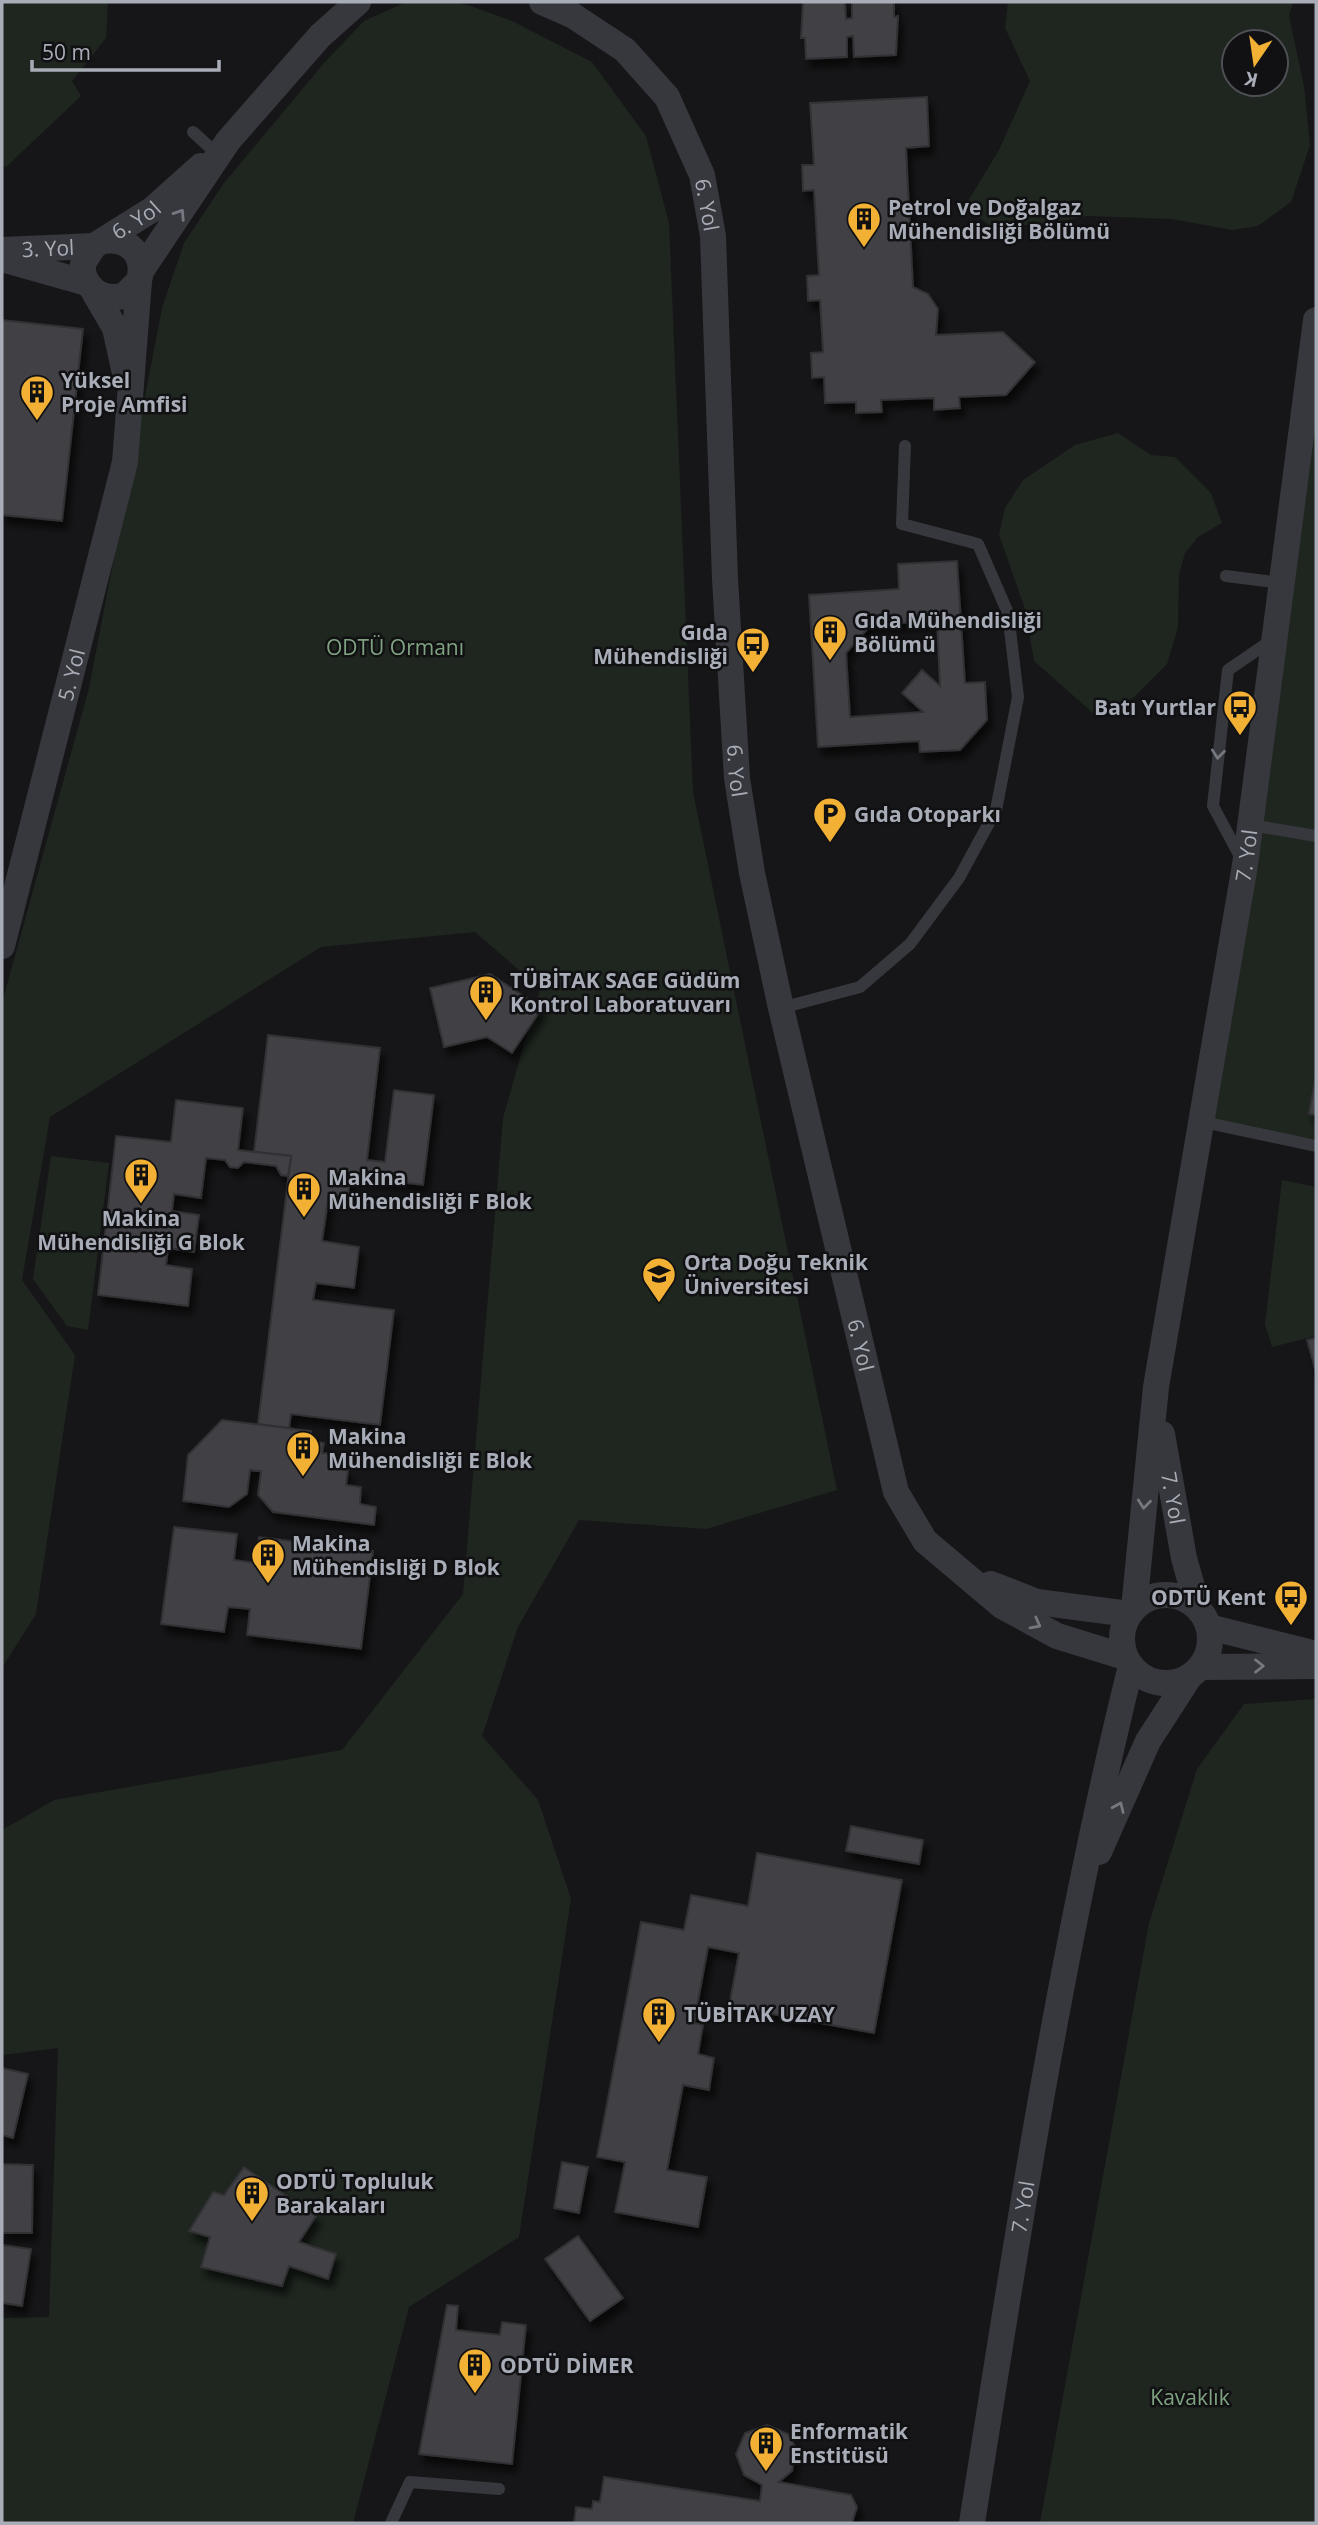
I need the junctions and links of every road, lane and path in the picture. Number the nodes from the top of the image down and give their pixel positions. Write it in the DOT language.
graph roads {
  1 [pos="358,2"];
  2 [pos="542,2"];
  3 [pos="193,132"];
  4 [pos="222,147"];
  5 [pos="98,243"];
  6 [pos="2,250"];
  7 [pos="2,259"];
  8 [pos="140,276"];
  9 [pos="90,287"];
  10 [pos="1316,320"];
  11 [pos="130,402"];
  12 [pos="905,446"];
  13 [pos="1226,576"];
  14 [pos="1282,583"];
  15 [pos="1275,638"];
  16 [pos="1251,825"];
  17 [pos="1316,836"];
  18 [pos="1245,865"];
  19 [pos="7,907"];
  20 [pos="2,946"];
  21 [pos="782,1008"];
  22 [pos="1203,1122"];
  23 [pos="1316,1146"];
  24 [pos="1156,1387"];
  25 [pos="960,1572"];
  26 [pos="1131,1611"];
  27 [pos="1204,1617"];
  28 [pos="1316,1654"];
  29 [pos="1128,1661"];
  30 [pos="1316,1666"];
  31 [pos="1196,1672"];
  32 [pos="1080,1891"];
  33 [pos="499,2489"];
  34 [pos="391,2523"];
  35 [pos="972,2523"];
  1 -- 4 [label="street, 6. Yol"];
  2 -- 21 [label="street, 6. Yol"];
  3 -- 4 [label="lane"];
  4 -- 5 [label="street, 6. Yol"];
  8 -- 4 [label="street, 6. Yol, one-way"];
  5 -- 6 [label="street, 3. Yol"];
  5 -- 8 [label="street"];
  5 -- 9 [label="street"];
  7 -- 9 [label="street, 3. Yol"];
  8 -- 9 [label="street"];
  8 -- 11 [label="street, 5. Yol"];
  9 -- 11 [label="street, 5. Yol"];
  10 -- 14 [label="street, 7. Yol"];
  11 -- 19 [label="street, 5. Yol"];
  12 -- 21 [label="lane"];
  13 -- 14 [label="lane"];
  14 -- 15 [label="street, 7. Yol"];
  15 -- 16 [label="street, 7. Yol"];
  15 -- 18 [label="lane, one-way"];
  16 -- 17 [label="lane"];
  16 -- 18 [label="street, 7. Yol"];
  18 -- 22 [label="street, 7. Yol"];
  19 -- 20 [label="street, 5. Yol"];
  21 -- 25 [label="street, 6. Yol"];
  22 -- 23 [label="lane"];
  22 -- 24 [label="street, 7. Yol"];
  24 -- 26 [label="street, 7. Yol, one-way"];
  24 -- 27 [label="street, 7. Yol"];
  25 -- 26 [label="street, 6. Yol"];
  25 -- 29 [label="street, 6. Yol, one-way"];
  26 -- 27 [label="street"];
  26 -- 29 [label="street, 7. Yol"];
  27 -- 28 [label="street"];
  27 -- 31 [label="street, 7. Yol"];
  29 -- 31 [label="street"];
  29 -- 32 [label="street, 7. Yol"];
  31 -- 30 [label="street, one-way"];
  32 -- 31 [label="street, 7. Yol, one-way"];
  32 -- 35 [label="street, 7. Yol"];
  33 -- 34 [label="lane"];
}
